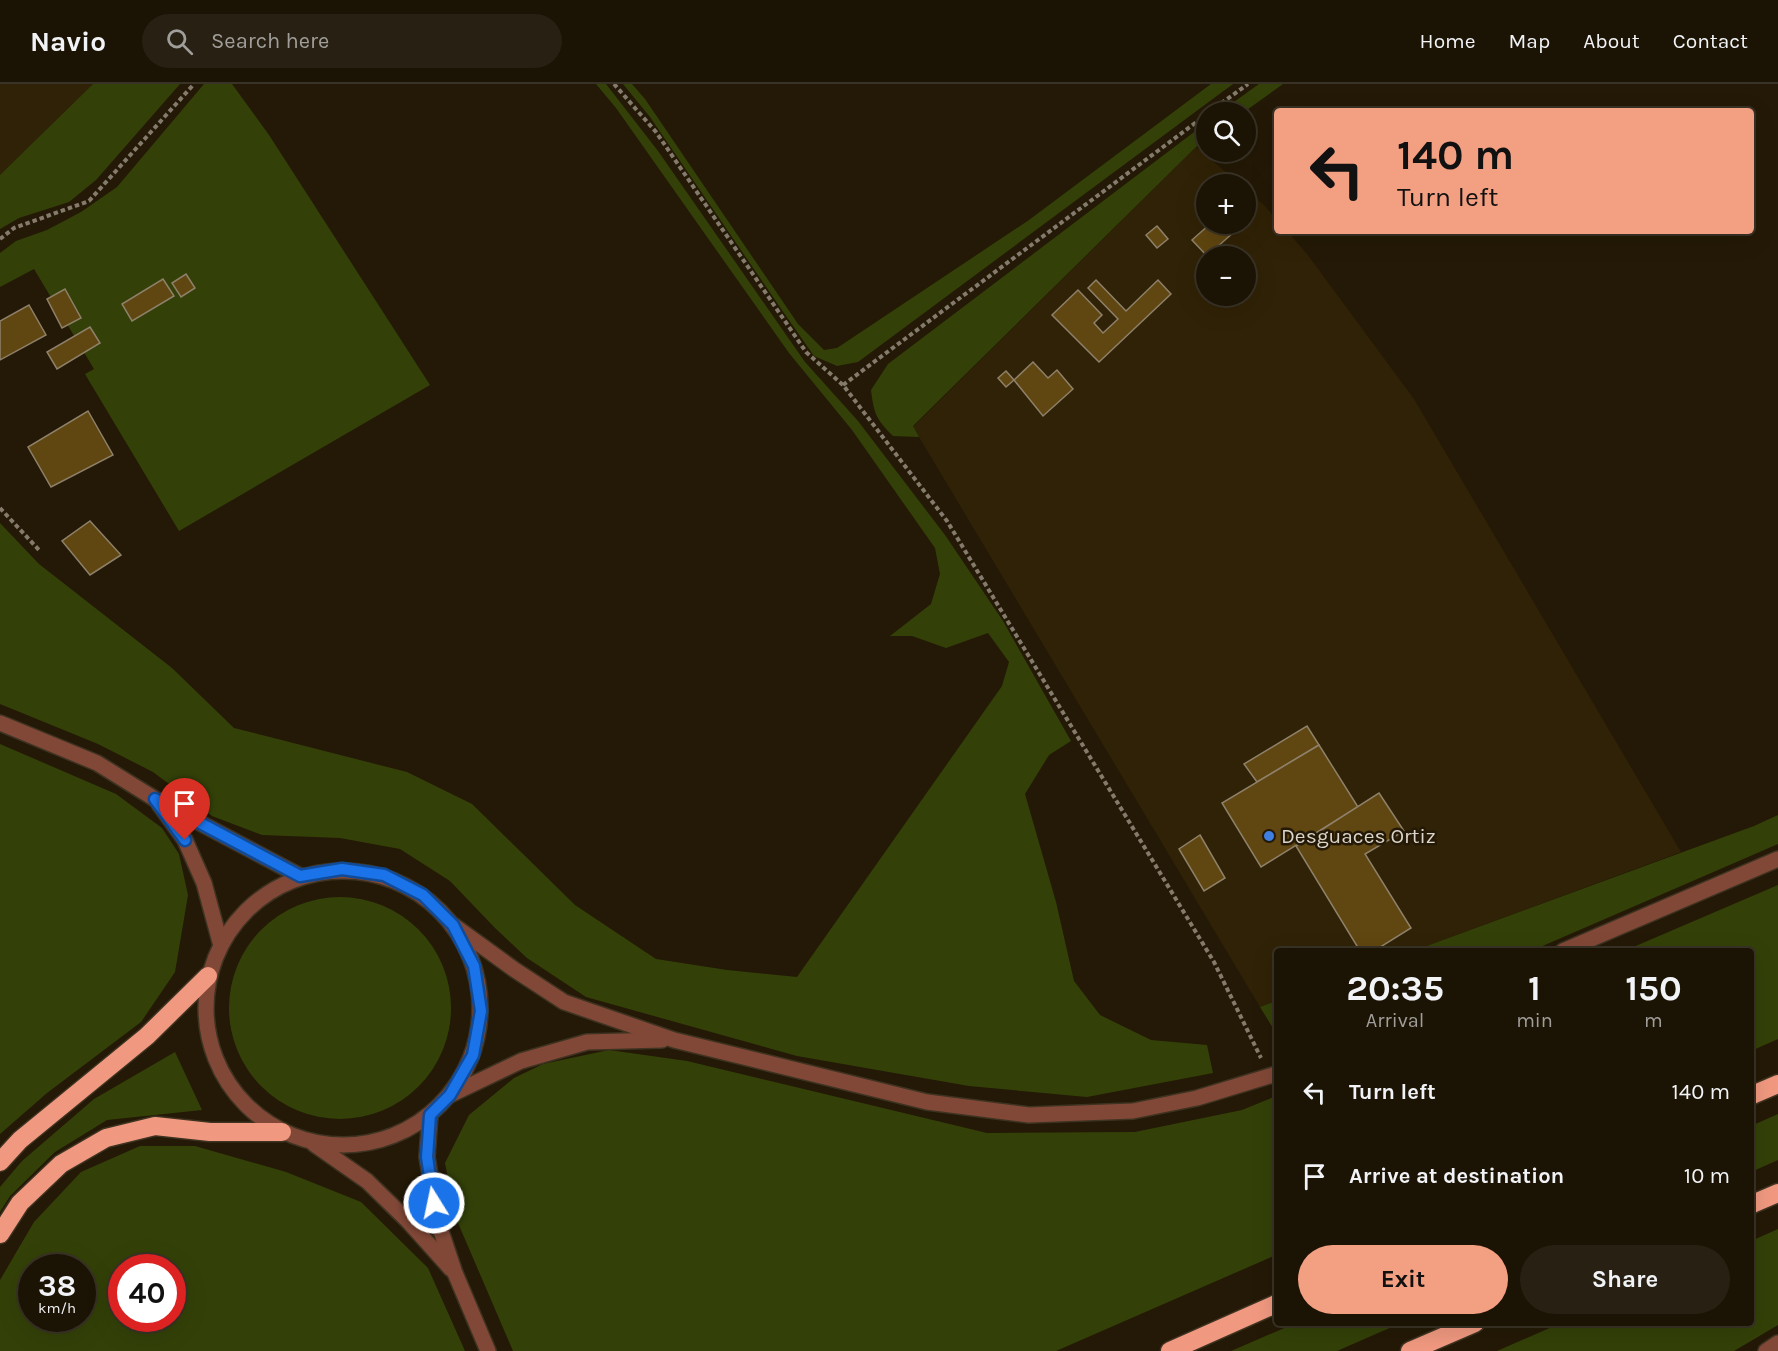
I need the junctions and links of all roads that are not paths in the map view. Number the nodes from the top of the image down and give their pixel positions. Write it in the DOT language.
graph roads {
  1 [pos="0,723"];
  2 [pos="155,799"];
  3 [pos="1778,859"];
  4 [pos="300,876"];
  5 [pos="453,925"];
  6 [pos="220,942"];
  7 [pos="1570,948"];
  8 [pos="208,976"];
  9 [pos="674,1040"];
  10 [pos="1273,1076"];
  11 [pos="1778,1084"];
  12 [pos="1754,1094"];
  13 [pos="450,1095"];
  14 [pos="430,1115"];
  15 [pos="282,1132"];
  16 [pos="313,1143"];
  17 [pos="0,1162"];
  18 [pos="1778,1193"];
  19 [pos="1754,1203"];
  20 [pos="0,1234"];
  21 [pos="454,1273"];
  22 [pos="1274,1305"];
  23 [pos="1468,1326"];
  24 [pos="1778,1343"];
  25 [pos="488,1351"];
  26 [pos="1170,1351"];
  27 [pos="1410,1351"];
  28 [pos="1766,1351"];
  1 -- 2 [label="street"];
  2 -- 4 [label="street"];
  2 -- 6 [label="street"];
  3 -- 7 [label="street"];
  4 -- 5 [label="street"];
  4 -- 6 [label="street"];
  5 -- 9 [label="street"];
  5 -- 13 [label="street"];
  6 -- 8 [label="street"];
  8 -- 15 [label="street"];
  8 -- 17 [label="highway"];
  9 -- 10 [label="street"];
  9 -- 13 [label="street"];
  11 -- 12 [label="highway"];
  13 -- 14 [label="street"];
  14 -- 16 [label="street"];
  14 -- 21 [label="street"];
  15 -- 16 [label="street"];
  15 -- 20 [label="highway"];
  16 -- 21 [label="street"];
  18 -- 19 [label="highway"];
  21 -- 25 [label="street"];
  22 -- 26 [label="highway"];
  23 -- 27 [label="highway"];
  24 -- 28 [label="street"];
}
